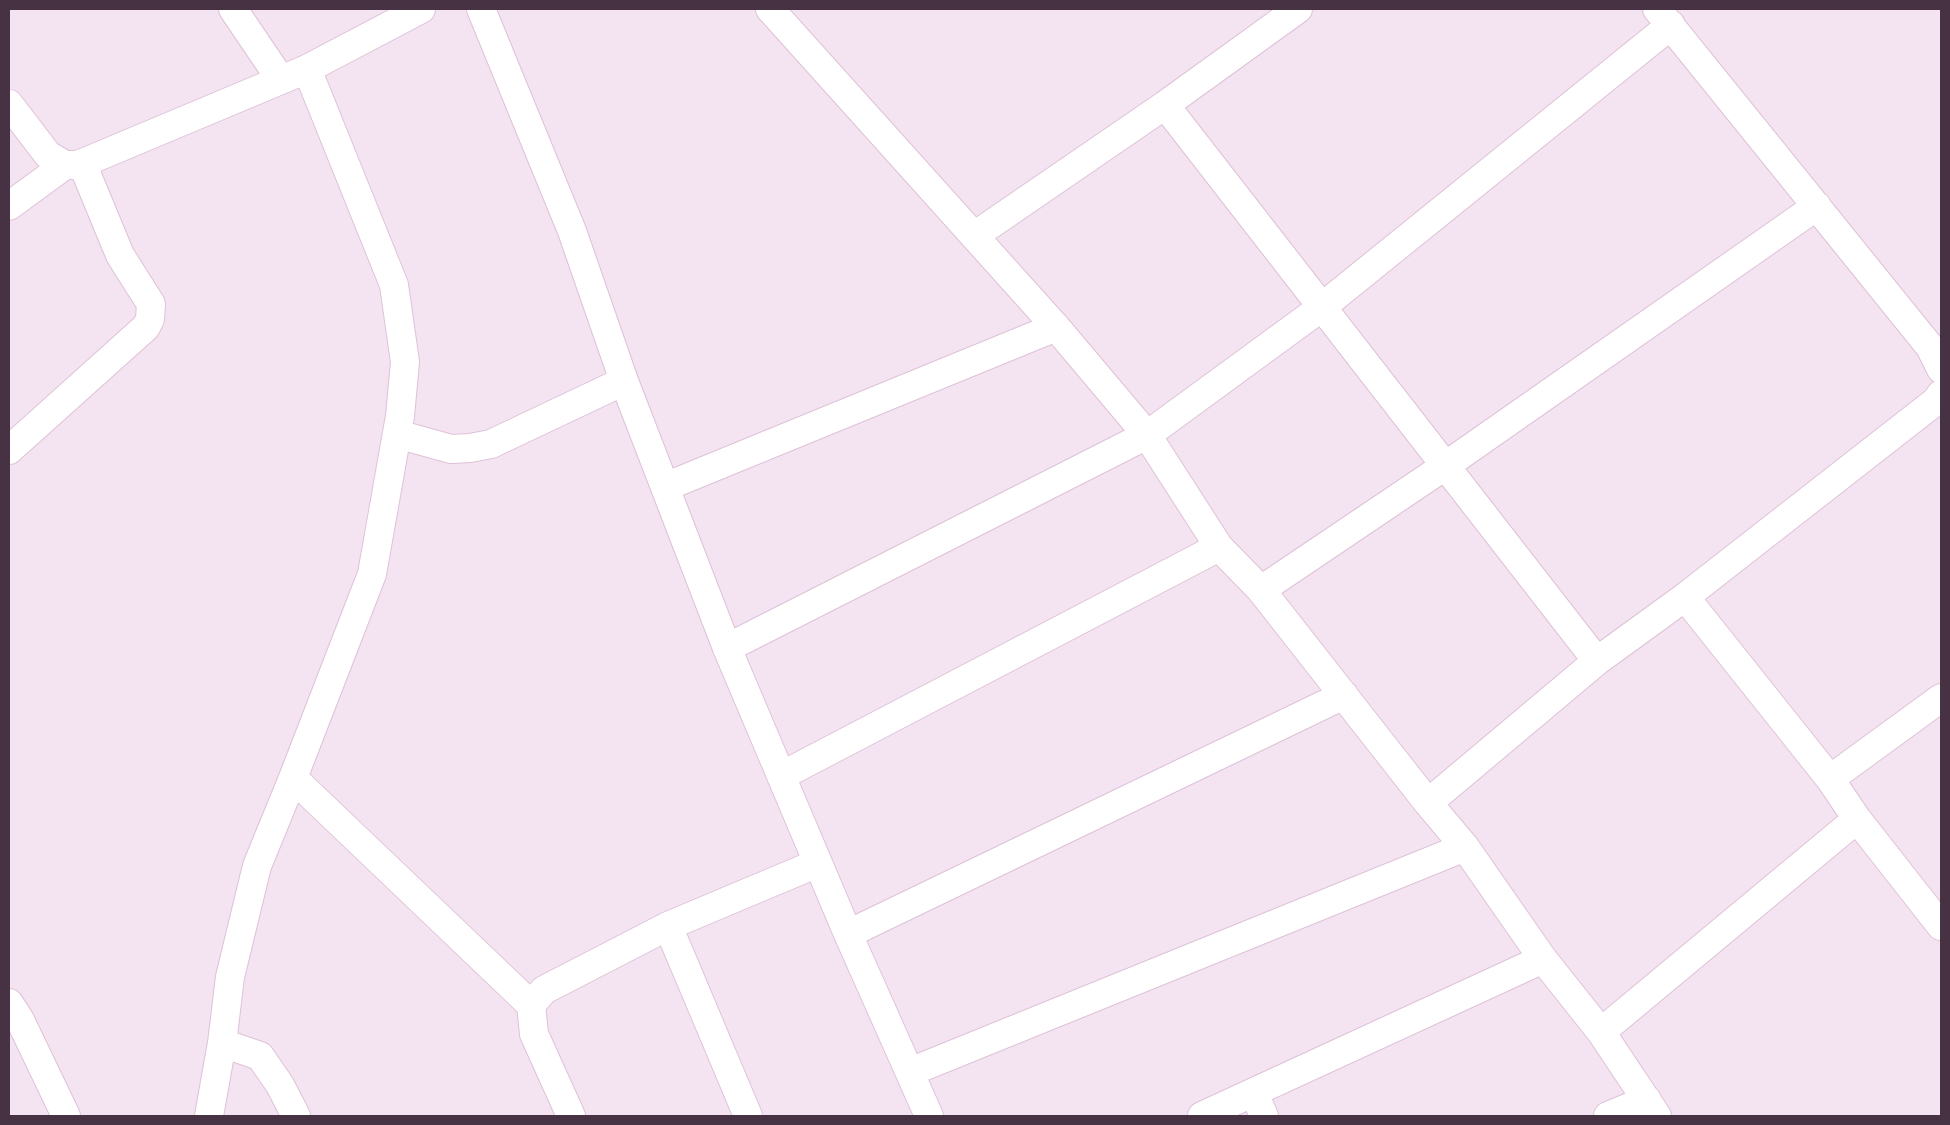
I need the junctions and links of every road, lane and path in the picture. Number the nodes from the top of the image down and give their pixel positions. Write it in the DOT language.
graph roads {
  1 [pos="233,9"];
  2 [pos="421,9"];
  3 [pos="481,9"];
  4 [pos="770,9"];
  5 [pos="1298,9"];
  6 [pos="1664,17"];
  7 [pos="307,69"];
  8 [pos="281,80"];
  9 [pos="9,104"];
  10 [pos="1165,105"];
  11 [pos="74,164"];
  12 [pos="9,206"];
  13 [pos="1817,206"];
  14 [pos="974,236"];
  15 [pos="1322,307"];
  16 [pos="1056,327"];
  17 [pos="1941,369"];
  18 [pos="624,381"];
  19 [pos="1941,394"];
  20 [pos="397,434"];
  21 [pos="1147,435"];
  22 [pos="9,450"];
  23 [pos="1445,466"];
  24 [pos="665,487"];
  25 [pos="1218,547"];
  26 [pos="1261,590"];
  27 [pos="1685,597"];
  28 [pos="727,648"];
  29 [pos="1598,661"];
  30 [pos="1344,695"];
  31 [pos="1941,698"];
  32 [pos="781,776"];
  33 [pos="293,778"];
  34 [pos="1830,778"];
  35 [pos="1428,804"];
  36 [pos="1857,819"];
  37 [pos="1465,847"];
  38 [pos="818,863"];
  39 [pos="668,926"];
  40 [pos="1941,926"];
  41 [pos="848,934"];
  42 [pos="1543,959"];
  43 [pos="9,1003"];
  44 [pos="531,1005"];
  45 [pos="1601,1032"];
  46 [pos="222,1043"];
  47 [pos="910,1072"];
  48 [pos="1259,1104"];
  49 [pos="1652,1108"];
  50 [pos="66,1116"];
  51 [pos="209,1116"];
  52 [pos="296,1116"];
  53 [pos="571,1116"];
  54 [pos="748,1116"];
  55 [pos="929,1116"];
  56 [pos="1202,1116"];
  57 [pos="1608,1116"];
  1 -- 8 [label="street"];
  2 -- 7 [label="street"];
  3 -- 18 [label="street"];
  4 -- 14 [label="street"];
  5 -- 10 [label="street"];
  6 -- 13 [label="street"];
  6 -- 15 [label="street"];
  7 -- 8 [label="street"];
  7 -- 20 [label="street"];
  8 -- 11 [label="street"];
  9 -- 11 [label="street"];
  10 -- 14 [label="street"];
  10 -- 15 [label="street"];
  11 -- 12 [label="street"];
  11 -- 22 [label="street"];
  13 -- 17 [label="street"];
  13 -- 23 [label="street"];
  14 -- 16 [label="street"];
  15 -- 21 [label="street"];
  15 -- 23 [label="street"];
  16 -- 21 [label="street"];
  16 -- 24 [label="street"];
  18 -- 20 [label="street"];
  18 -- 24 [label="street"];
  19 -- 27 [label="street"];
  20 -- 33 [label="street"];
  21 -- 25 [label="street"];
  21 -- 28 [label="street"];
  23 -- 26 [label="street"];
  23 -- 29 [label="street"];
  24 -- 28 [label="street"];
  25 -- 26 [label="street"];
  25 -- 32 [label="street"];
  26 -- 30 [label="street"];
  27 -- 29 [label="street"];
  27 -- 34 [label="street"];
  28 -- 32 [label="street"];
  29 -- 35 [label="street"];
  30 -- 35 [label="street"];
  30 -- 41 [label="street"];
  31 -- 34 [label="street"];
  32 -- 38 [label="street"];
  33 -- 44 [label="street"];
  33 -- 46 [label="street"];
  34 -- 36 [label="street"];
  35 -- 37 [label="street"];
  36 -- 40 [label="street"];
  36 -- 45 [label="street"];
  37 -- 42 [label="street"];
  37 -- 47 [label="street"];
  38 -- 39 [label="street"];
  38 -- 41 [label="street"];
  39 -- 44 [label="street"];
  39 -- 54 [label="street"];
  41 -- 47 [label="street"];
  42 -- 45 [label="street"];
  42 -- 48 [label="street"];
  43 -- 50 [label="street"];
  44 -- 53 [label="street"];
  45 -- 49 [label="street"];
  46 -- 51 [label="street"];
  46 -- 52 [label="street"];
  47 -- 55 [label="street"];
  48 -- 56 [label="street"];
  49 -- 57 [label="street"];
}
